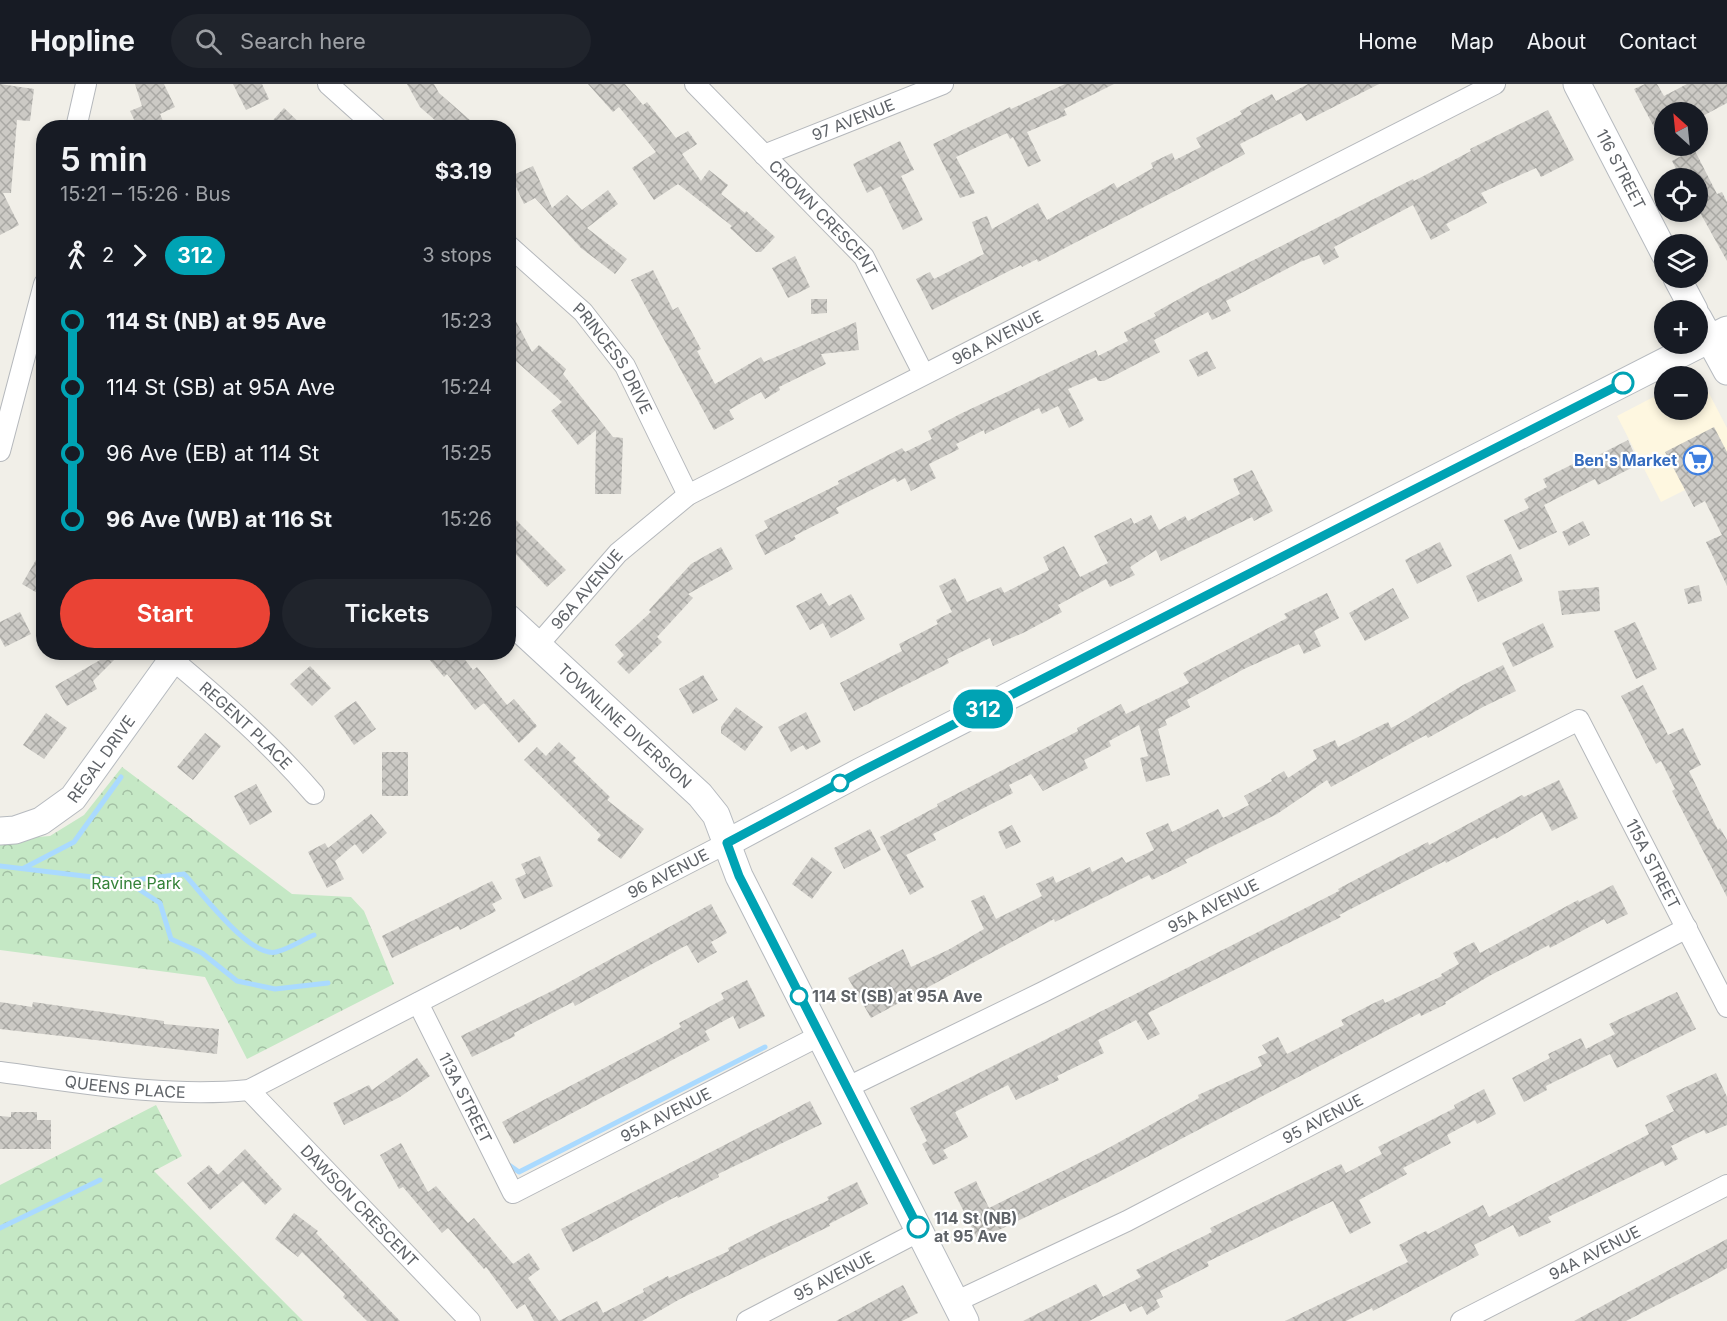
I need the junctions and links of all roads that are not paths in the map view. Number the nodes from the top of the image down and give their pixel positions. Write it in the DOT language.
graph roads {
  1 [pos="86,84"];
  2 [pos="328,84"];
  3 [pos="695,84"];
  4 [pos="943,84"];
  5 [pos="1495,84"];
  6 [pos="1576,84"];
  7 [pos="78,120"];
  8 [pos="367,120"];
  9 [pos="764,155"];
  10 [pos="1655,234"];
  11 [pos="516,252"];
  12 [pos="36,315"];
  13 [pos="1712,329"];
  14 [pos="1727,371"];
  15 [pos="923,373"];
  16 [pos="0,452"];
  17 [pos="688,495"];
  18 [pos="516,625"];
  19 [pos="538,645"];
  20 [pos="173,660"];
  21 [pos="180,660"];
  22 [pos="1579,720"];
  23 [pos="314,794"];
  24 [pos="0,831"];
  25 [pos="727,843"];
  26 [pos="1687,928"];
  27 [pos="418,1003"];
  28 [pos="1727,1007"];
  29 [pos="819,1036"];
  30 [pos="0,1072"];
  31 [pos="846,1088"];
  32 [pos="249,1090"];
  33 [pos="1727,1185"];
  34 [pos="513,1193"];
  35 [pos="920,1231"];
  36 [pos="960,1312"];
  37 [pos="470,1321"];
  38 [pos="747,1321"];
  39 [pos="1461,1321"];
  1 -- 7 [label="street"];
  2 -- 8 [label="street"];
  3 -- 9 [label="street, CROWN CRESCENT"];
  4 -- 9 [label="street, 97 AVENUE"];
  5 -- 15 [label="street, 96A AVENUE"];
  6 -- 10 [label="street, 116 STREET"];
  9 -- 15 [label="street, CROWN CRESCENT"];
  11 -- 17 [label="street, PRINCESS DRIVE"];
  12 -- 16 [label="street"];
  13 -- 14 [label="street"];
  13 -- 25 [label="street, 96 AVENUE"];
  15 -- 17 [label="street, 96A AVENUE"];
  17 -- 19 [label="street, 96A AVENUE"];
  18 -- 19 [label="street, TOWNLINE DIVERSION"];
  19 -- 25 [label="street, TOWNLINE DIVERSION"];
  20 -- 24 [label="street, REGAL DRIVE"];
  21 -- 23 [label="street, REGENT PLACE"];
  22 -- 26 [label="street, 115A STREET"];
  22 -- 31 [label="street, 95A AVENUE"];
  25 -- 27 [label="street, 96 AVENUE"];
  25 -- 29 [label="street, TOWNLINE DIVERSION"];
  26 -- 28 [label="street, 115A STREET"];
  26 -- 36 [label="street, 95 AVENUE"];
  27 -- 32 [label="street, 96 AVENUE"];
  27 -- 34 [label="street, 113A STREET"];
  29 -- 31 [label="street, TOWNLINE DIVERSION"];
  29 -- 34 [label="street, 95A AVENUE"];
  30 -- 32 [label="street, QUEENS PLACE"];
  31 -- 35 [label="street, TOWNLINE DIVERSION"];
  32 -- 37 [label="street, DAWSON CRESCENT"];
  33 -- 39 [label="street, 94A AVENUE"];
  35 -- 36 [label="street, TOWNLINE DIVERSION"];
  35 -- 38 [label="street, 95 AVENUE"];
}
